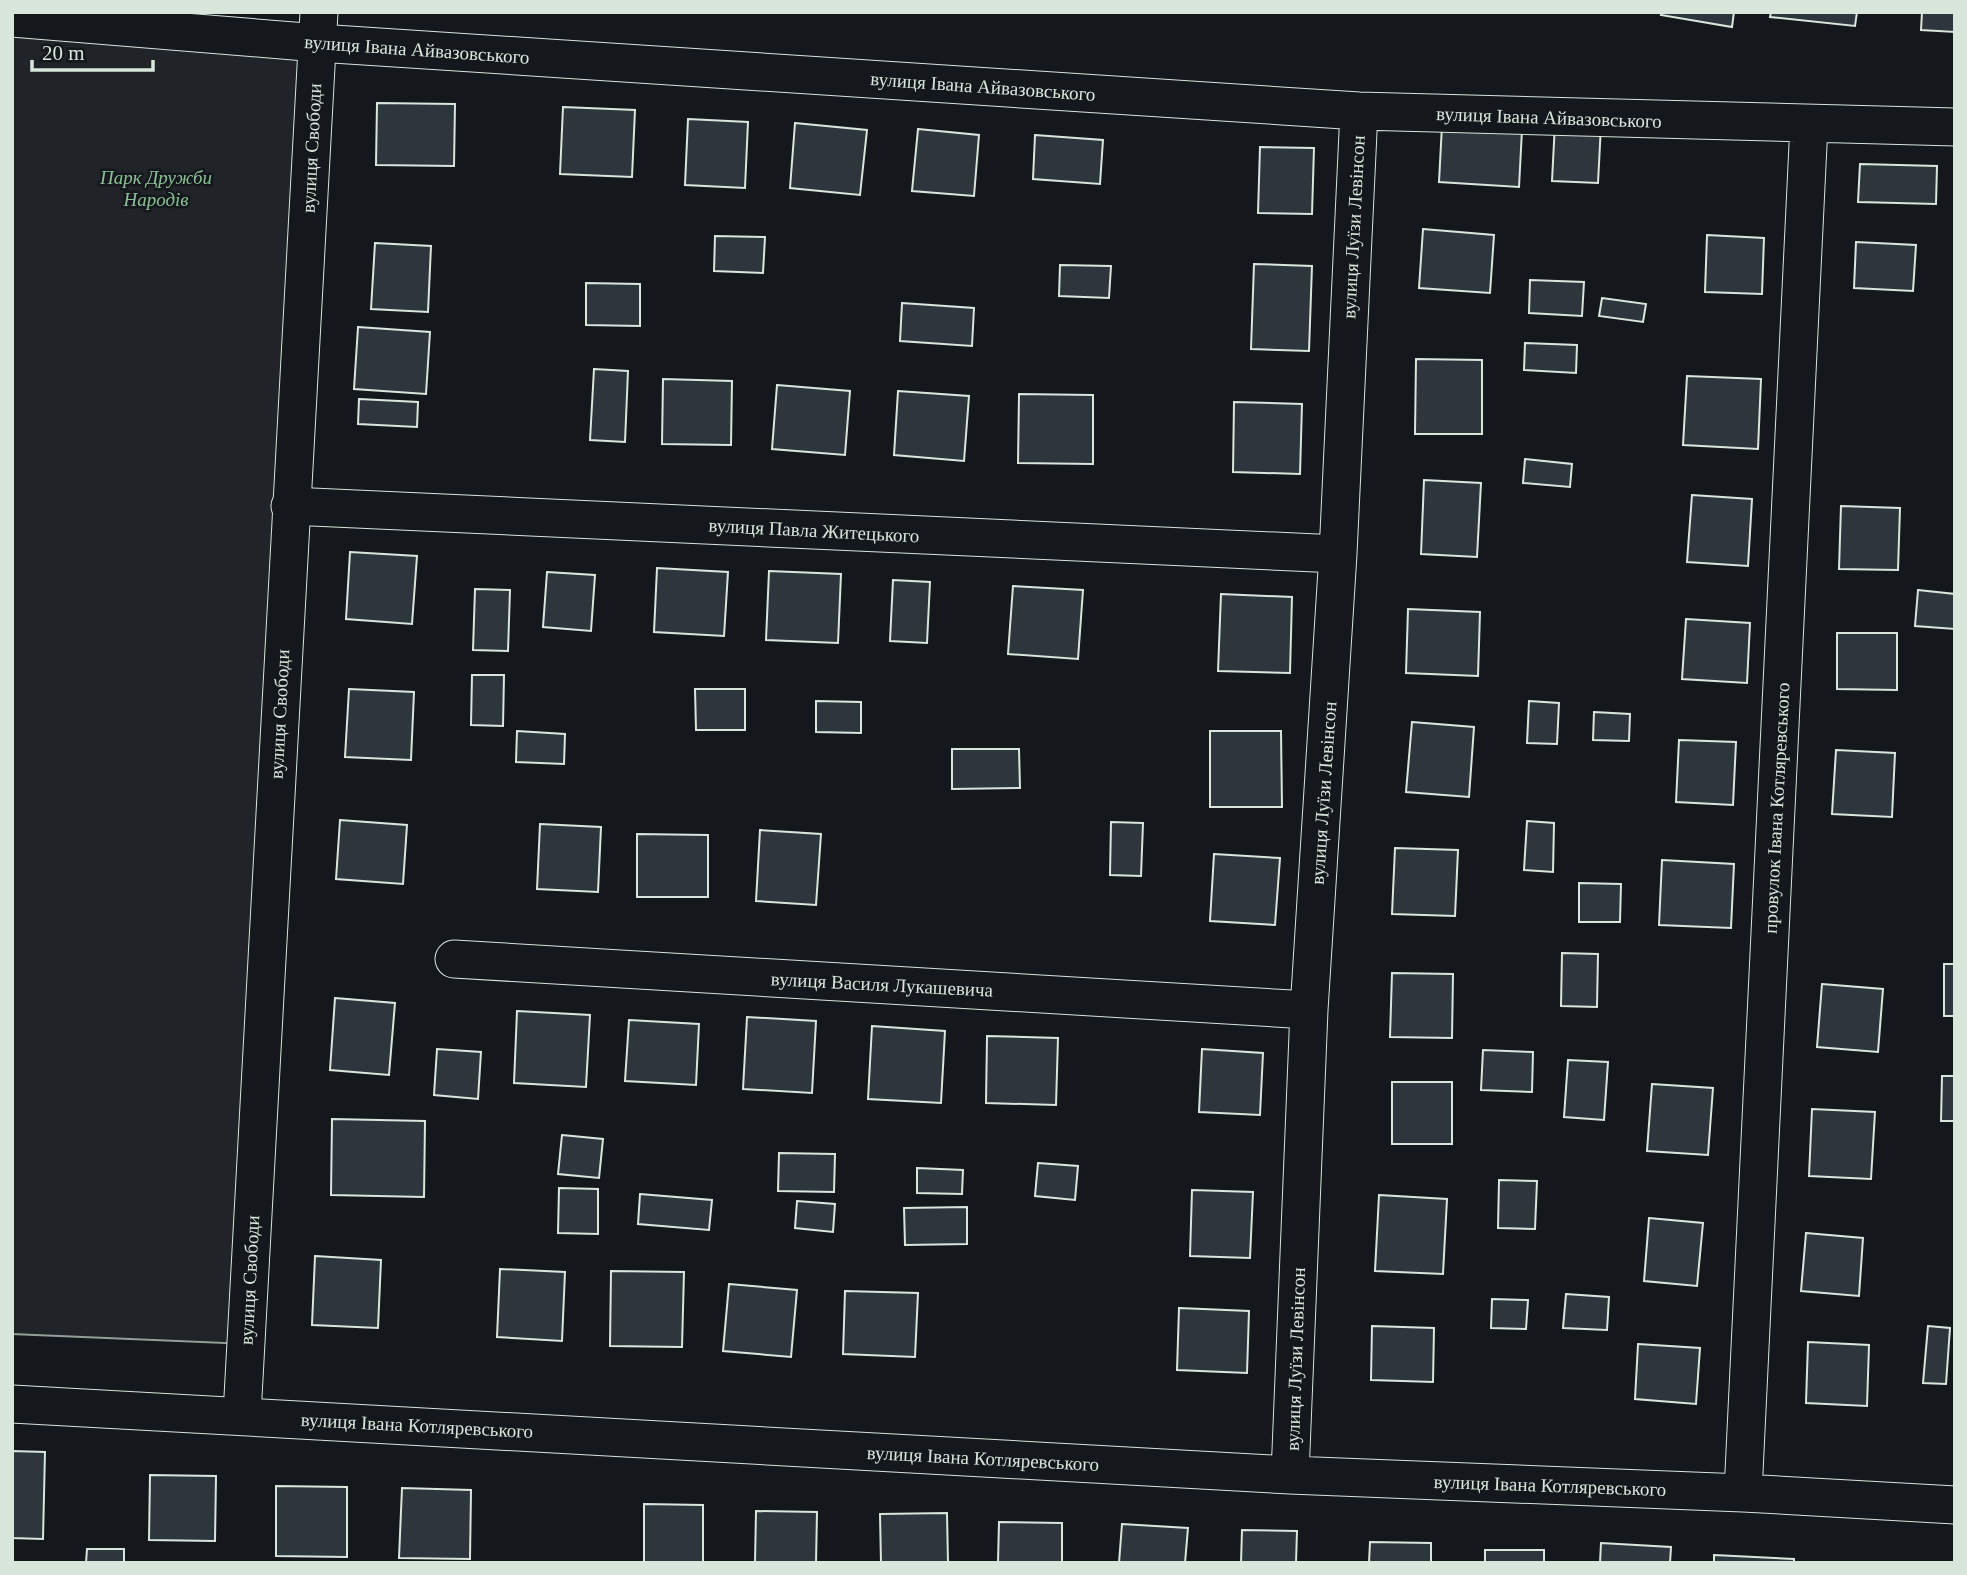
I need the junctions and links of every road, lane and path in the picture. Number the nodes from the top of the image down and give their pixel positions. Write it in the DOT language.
graph roads {
  1 [pos="12,18"];
  2 [pos="318,27"];
  3 [pos="1359,111"];
  4 [pos="1809,124"];
  5 [pos="1955,127"];
  6 [pos="290,506"];
  7 [pos="1338,554"];
  8 [pos="454,959"];
  9 [pos="1309,1010"];
  10 [pos="12,1404"];
  11 [pos="242,1415"];
  12 [pos="1290,1475"];
  13 [pos="1743,1493"];
  14 [pos="1955,1505"];
  1 -- 2 [label="street, вулиця Івана Айвазовського"];
  2 -- 3 [label="street, вулиця Івана Айвазовського"];
  2 -- 6 [label="street, вулиця Свободи"];
  3 -- 4 [label="street, вулиця Івана Айвазовського"];
  3 -- 7 [label="street, вулиця Луїзи Левінсон"];
  4 -- 5 [label="street, вулиця Івана Айвазовського"];
  4 -- 13 [label="street, провулок Івана Котляревського"];
  6 -- 7 [label="street, вулиця Павла Житецького"];
  6 -- 11 [label="street, вулиця Свободи"];
  7 -- 9 [label="street, вулиця Луїзи Левінсон"];
  8 -- 9 [label="street, вулиця Василя Лукашевича"];
  9 -- 12 [label="street, вулиця Луїзи Левінсон"];
  10 -- 11 [label="street, вулиця Івана Котляревського"];
  11 -- 12 [label="street, вулиця Івана Котляревського"];
  12 -- 13 [label="street, вулиця Івана Котляревського"];
  13 -- 14 [label="street, вулиця Івана Котляревського"];
}
